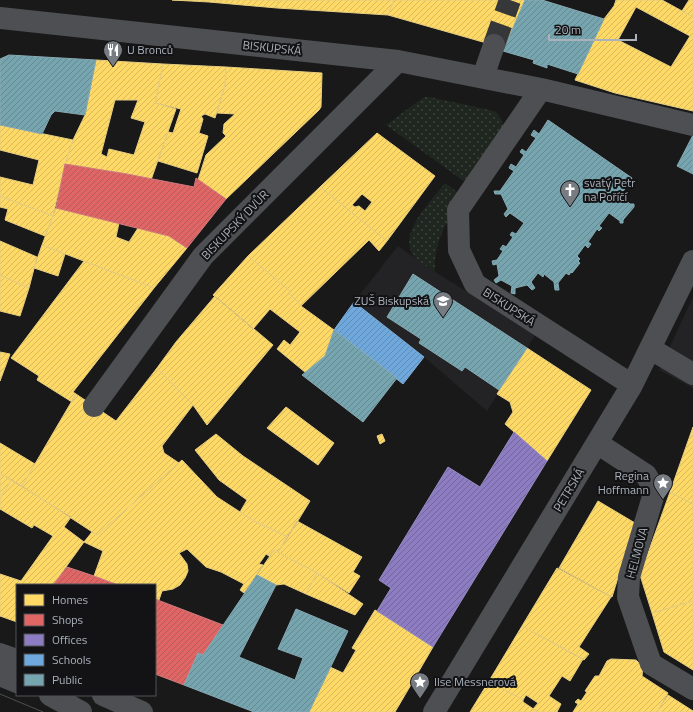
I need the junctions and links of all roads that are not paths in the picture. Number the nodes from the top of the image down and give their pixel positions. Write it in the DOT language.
graph roads {
  1 [pos="0,18"];
  2 [pos="494,45"];
  3 [pos="398,62"];
  4 [pos="483,77"];
  5 [pos="542,89"];
  6 [pos="693,124"];
  7 [pos="693,261"];
  8 [pos="651,349"];
  9 [pos="693,374"];
  10 [pos="632,385"];
  11 [pos="94,406"];
  12 [pos="597,444"];
  13 [pos="0,654"];
  14 [pos="16,660"];
  15 [pos="0,675"];
  16 [pos="16,682"];
  17 [pos="693,690"];
  18 [pos="52,696"];
  19 [pos="105,696"];
  20 [pos="81,712"];
  21 [pos="142,712"];
  22 [pos="434,712"];
  1 -- 3 [label="street, BISKUPSKÁ"];
  2 -- 4 [label="street"];
  3 -- 4 [label="street, BISKUPSKÁ"];
  3 -- 11 [label="street, BISKUPSKÝ DVŮR"];
  4 -- 5 [label="street, BISKUPSKÁ"];
  5 -- 6 [label="street, BISKUPSKÁ"];
  5 -- 10 [label="street, BISKUPSKÁ"];
  7 -- 8 [label="street, PETRSKÁ"];
  8 -- 9 [label="street"];
  8 -- 10 [label="street, PETRSKÁ"];
  10 -- 12 [label="street, PETRSKÁ"];
  12 -- 17 [label="street, HELMOVA"];
  12 -- 22 [label="street, PETRSKÁ"];
  13 -- 14 [label="street"];
  15 -- 16 [label="street"];
  18 -- 20 [label="street"];
  19 -- 21 [label="street"];
}
